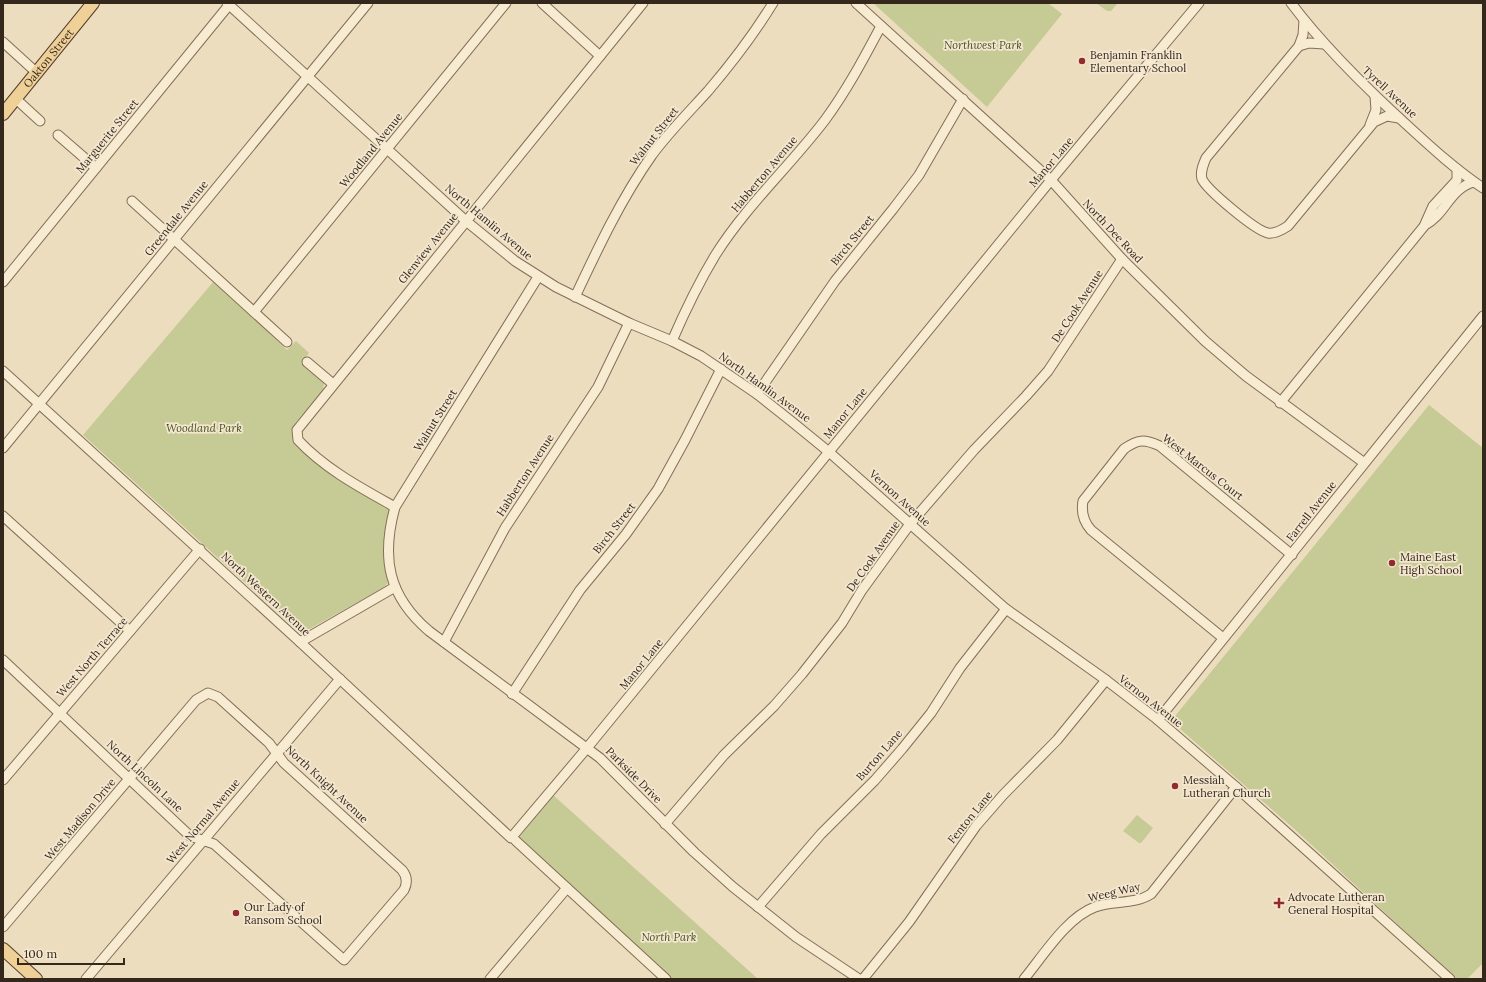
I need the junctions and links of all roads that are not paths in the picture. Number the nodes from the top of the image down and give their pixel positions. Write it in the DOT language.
graph roads {
  1 [pos="93,3"];
  2 [pos="368,3"];
  3 [pos="506,3"];
  4 [pos="542,3"];
  5 [pos="643,3"];
  6 [pos="773,3"];
  7 [pos="856,3"];
  8 [pos="1199,3"];
  9 [pos="1291,3"];
  10 [pos="228,4"];
  11 [pos="1304,20"];
  12 [pos="881,26"];
  13 [pos="3,42"];
  14 [pos="1324,44"];
  15 [pos="1299,46"];
  16 [pos="600,56"];
  17 [pos="37,73"];
  18 [pos="307,76"];
  19 [pos="1375,96"];
  20 [pos="16,99"];
  21 [pos="963,100"];
  22 [pos="3,114"];
  23 [pos="1399,118"];
  24 [pos="40,120"];
  25 [pos="1366,129"];
  26 [pos="58,135"];
  27 [pos="387,149"];
  28 [pos="96,168"];
  29 [pos="1457,169"];
  30 [pos="1051,180"];
  31 [pos="1474,182"];
  32 [pos="1483,188"];
  33 [pos="132,201"];
  34 [pos="466,221"];
  35 [pos="1425,226"];
  36 [pos="175,239"];
  37 [pos="1122,259"];
  38 [pos="538,277"];
  39 [pos="3,282"];
  40 [pos="575,297"];
  41 [pos="254,312"];
  42 [pos="1483,316"];
  43 [pos="629,323"];
  44 [pos="672,341"];
  45 [pos="287,342"];
  46 [pos="307,362"];
  47 [pos="721,369"];
  48 [pos="3,371"];
  49 [pos="333,384"];
  50 [pos="757,394"];
  51 [pos="1280,403"];
  52 [pos="40,405"];
  53 [pos="3,448"];
  54 [pos="829,452"];
  55 [pos="1363,462"];
  56 [pos="395,507"];
  57 [pos="3,516"];
  58 [pos="910,524"];
  59 [pos="200,549"];
  60 [pos="1292,555"];
  61 [pos="395,587"];
  62 [pos="1006,609"];
  63 [pos="130,631"];
  64 [pos="1223,638"];
  65 [pos="300,642"];
  66 [pos="444,642"];
  67 [pos="3,660"];
  68 [pos="340,679"];
  69 [pos="1106,680"];
  70 [pos="208,693"];
  71 [pos="512,694"];
  72 [pos="60,713"];
  73 [pos="1158,720"];
  74 [pos="587,748"];
  75 [pos="276,754"];
  76 [pos="130,779"];
  77 [pos="3,780"];
  78 [pos="1236,787"];
  79 [pos="665,824"];
  80 [pos="202,840"];
  81 [pos="513,840"];
  82 [pos="567,888"];
  83 [pos="758,907"];
  84 [pos="3,927"];
  85 [pos="3,949"];
  86 [pos="344,960"];
  87 [pos="36,979"];
  88 [pos="86,979"];
  89 [pos="490,979"];
  90 [pos="666,979"];
  91 [pos="859,979"];
  92 [pos="863,979"];
  93 [pos="1024,979"];
  94 [pos="1450,979"];
  1 -- 17 [label="main road, Oakton Street"];
  2 -- 18 [label="street, Greendale Avenue"];
  3 -- 27 [label="street, Woodland Avenue"];
  4 -- 16 [label="street"];
  5 -- 16 [label="street, Glenview Avenue"];
  6 -- 40 [label="street, Walnut Street"];
  7 -- 12 [label="street, North Dee Road"];
  8 -- 30 [label="street, Manor Lane"];
  9 -- 11 [label="street, Tyrell Avenue"];
  10 -- 18 [label="street, North Hamlin Avenue"];
  10 -- 28 [label="street, Marguerite Street"];
  11 -- 14 [label="street, Tyrell Avenue"];
  11 -- 15 [label="street"];
  12 -- 21 [label="street, North Dee Road"];
  12 -- 44 [label="street, Habberton Avenue"];
  13 -- 17 [label="street"];
  14 -- 15 [label="street"];
  14 -- 19 [label="street, Tyrell Avenue"];
  15 -- 25 [label="street"];
  16 -- 34 [label="street, Glenview Avenue"];
  17 -- 20 [label="main road, Oakton Street"];
  18 -- 27 [label="street, North Hamlin Avenue"];
  18 -- 36 [label="street, Greendale Avenue"];
  19 -- 23 [label="street, Tyrell Avenue"];
  19 -- 25 [label="street"];
  20 -- 22 [label="main road, Oakton Street"];
  20 -- 24 [label="street"];
  21 -- 30 [label="street, North Dee Road"];
  21 -- 50 [label="street, Birch Street"];
  23 -- 25 [label="street"];
  23 -- 29 [label="street, Tyrell Avenue"];
  26 -- 28 [label="street"];
  27 -- 34 [label="street, North Hamlin Avenue"];
  27 -- 41 [label="street, Woodland Avenue"];
  28 -- 39 [label="street, Marguerite Street"];
  29 -- 31 [label="street, Tyrell Avenue"];
  29 -- 35 [label="street"];
  30 -- 37 [label="street, North Dee Road"];
  30 -- 54 [label="street, Manor Lane"];
  31 -- 32 [label="street, Tyrell Avenue"];
  31 -- 35 [label="street"];
  33 -- 36 [label="street"];
  34 -- 38 [label="street, North Hamlin Avenue"];
  34 -- 49 [label="street, Glenview Avenue"];
  35 -- 51 [label="street"];
  36 -- 41 [label="street"];
  36 -- 52 [label="street, Greendale Avenue"];
  37 -- 51 [label="street, North Dee Road"];
  37 -- 58 [label="street, De Cook Avenue"];
  38 -- 40 [label="street, North Hamlin Avenue"];
  38 -- 56 [label="street, Walnut Street"];
  40 -- 43 [label="street, North Hamlin Avenue"];
  41 -- 45 [label="street"];
  42 -- 55 [label="street, Farrell Avenue"];
  43 -- 44 [label="street, North Hamlin Avenue"];
  43 -- 66 [label="street, Habberton Avenue"];
  44 -- 47 [label="street, North Hamlin Avenue"];
  46 -- 49 [label="street"];
  47 -- 50 [label="street, North Hamlin Avenue"];
  47 -- 71 [label="street, Birch Street"];
  48 -- 52 [label="street, North Western Avenue"];
  49 -- 56 [label="street, Glenview Avenue"];
  50 -- 54 [label="street, North Hamlin Avenue"];
  51 -- 55 [label="street, North Dee Road"];
  52 -- 53 [label="street, Greendale Avenue"];
  52 -- 59 [label="street, North Western Avenue"];
  54 -- 58 [label="street, Vernon Avenue"];
  54 -- 74 [label="street, Manor Lane"];
  55 -- 60 [label="street, Farrell Avenue"];
  56 -- 61 [label="street, Walnut Street"];
  57 -- 63 [label="street"];
  58 -- 62 [label="street, Vernon Avenue"];
  58 -- 79 [label="street, De Cook Avenue"];
  59 -- 63 [label="street, West North Terrace"];
  59 -- 65 [label="street, North Western Avenue"];
  60 -- 64 [label="street, Farrell Avenue"];
  60 -- 64 [label="street, West Marcus Court"];
  61 -- 65 [label="street"];
  61 -- 66 [label="street, Parkside Drive"];
  62 -- 69 [label="street, Vernon Avenue"];
  62 -- 83 [label="street, Burton Lane"];
  63 -- 72 [label="street, West North Terrace"];
  64 -- 73 [label="street, Farrell Avenue"];
  65 -- 68 [label="street, North Western Avenue"];
  66 -- 71 [label="street, Parkside Drive"];
  67 -- 72 [label="street, North Lincoln Lane"];
  68 -- 75 [label="street, West Normal Avenue"];
  68 -- 81 [label="street, North Western Avenue"];
  69 -- 73 [label="street, Vernon Avenue"];
  69 -- 92 [label="street, Fenton Lane"];
  70 -- 75 [label="street, North Knight Avenue"];
  70 -- 76 [label="street, West Madison Drive"];
  71 -- 74 [label="street, Parkside Drive"];
  72 -- 76 [label="street, North Lincoln Lane"];
  72 -- 77 [label="street, West North Terrace"];
  73 -- 78 [label="street, Vernon Avenue"];
  74 -- 79 [label="street, Parkside Drive"];
  74 -- 81 [label="street, Manor Lane"];
  75 -- 80 [label="street, West Normal Avenue"];
  75 -- 86 [label="street, North Knight Avenue"];
  76 -- 80 [label="street, North Lincoln Lane"];
  76 -- 84 [label="street, West Madison Drive"];
  78 -- 93 [label="street, Weeg Way"];
  78 -- 94 [label="street, Vernon Avenue"];
  79 -- 83 [label="street, Parkside Drive"];
  80 -- 86 [label="street, North Lincoln Lane"];
  80 -- 88 [label="street, West Normal Avenue"];
  81 -- 82 [label="street, North Western Avenue"];
  82 -- 89 [label="street"];
  82 -- 90 [label="street, North Western Avenue"];
  83 -- 91 [label="street, Parkside Drive"];
  85 -- 87 [label="main road"];
}
